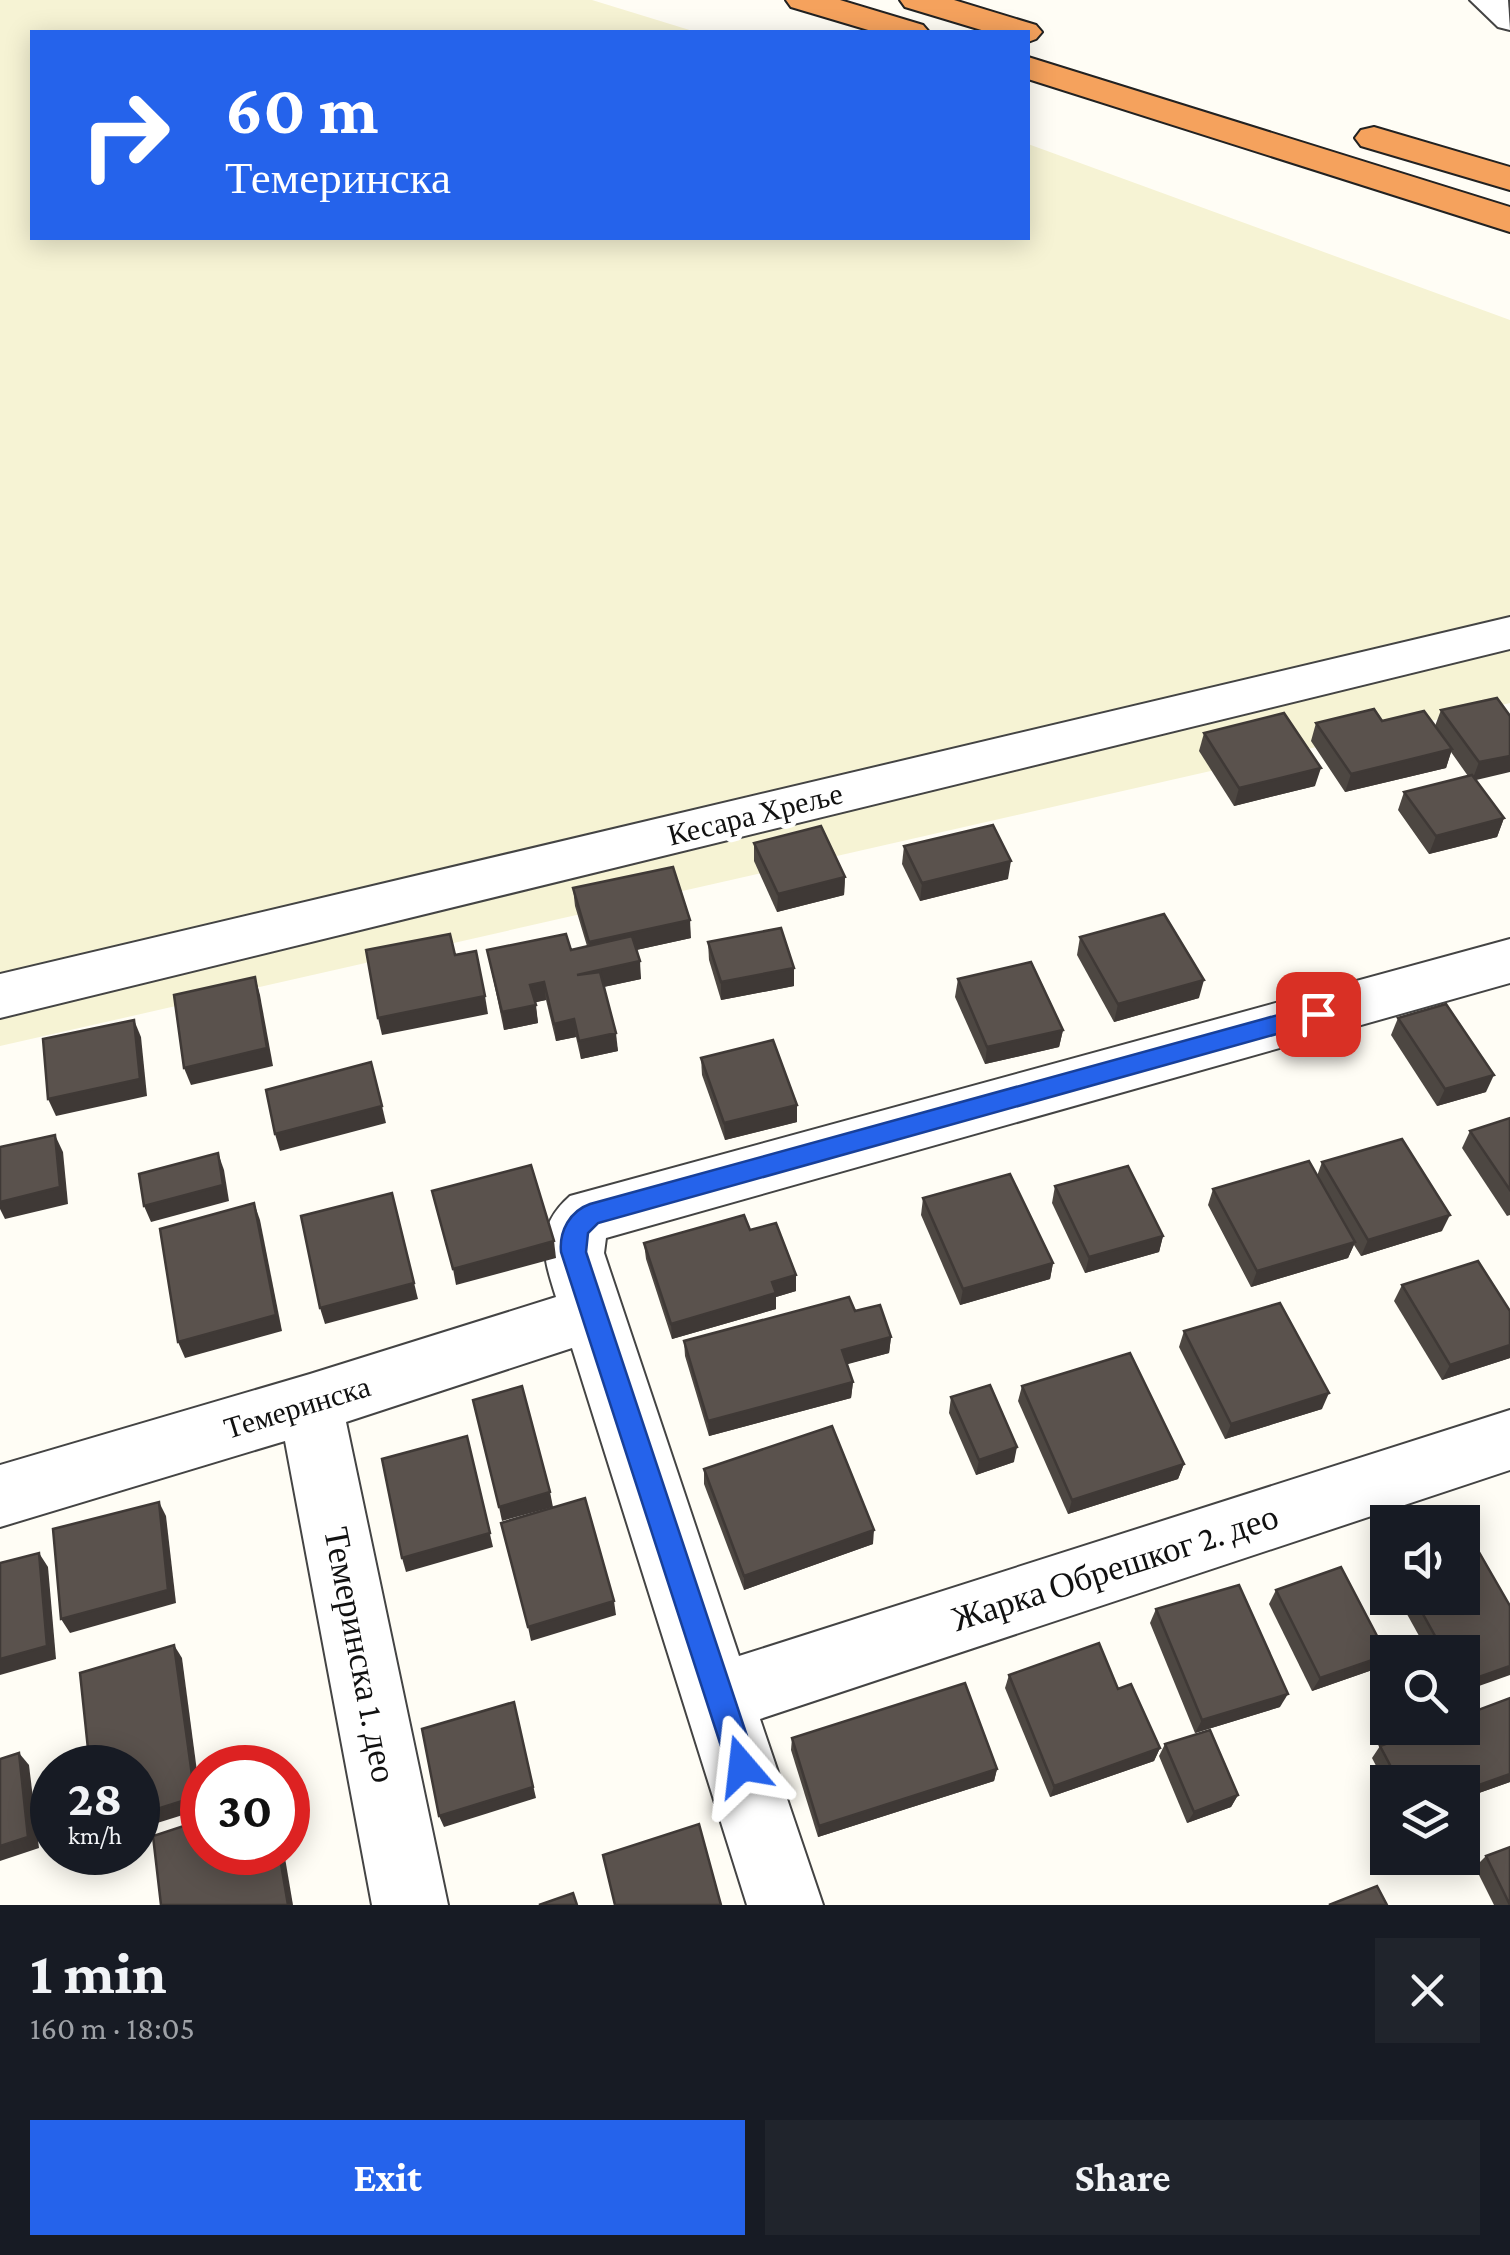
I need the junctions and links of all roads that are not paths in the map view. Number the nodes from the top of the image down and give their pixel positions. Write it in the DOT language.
graph roads {
  1 [pos="803,0"];
  2 [pos="917,0"];
  3 [pos="904,30"];
  4 [pos="1016,30"];
  5 [pos="1030,34"];
  6 [pos="1030,69"];
  7 [pos="1212,90"];
  8 [pos="1346,130"];
  9 [pos="1510,179"];
  10 [pos="1510,220"];
  11 [pos="1510,633"];
  12 [pos="1510,960"];
  13 [pos="0,996"];
  14 [pos="593,1313"];
  15 [pos="310,1404"];
  16 [pos="1510,1440"];
  17 [pos="0,1496"];
  18 [pos="720,1697"];
  19 [pos="410,1905"];
  20 [pos="785,1905"];
  1 -- 3 [label="highway"];
  2 -- 4 [label="highway"];
  5 -- 7 [label="highway"];
  6 -- 10 [label="highway"];
  8 -- 9 [label="highway"];
  11 -- 13 [label="street, Кесара Хреље"];
  12 -- 14 [label="street"];
  14 -- 15 [label="street, Темеринска"];
  14 -- 18 [label="street"];
  15 -- 17 [label="street, Темеринска"];
  15 -- 19 [label="street, Темеринска 1. део"];
  16 -- 18 [label="street, Жарка Обрешког 2. део"];
  18 -- 20 [label="street"];
}
